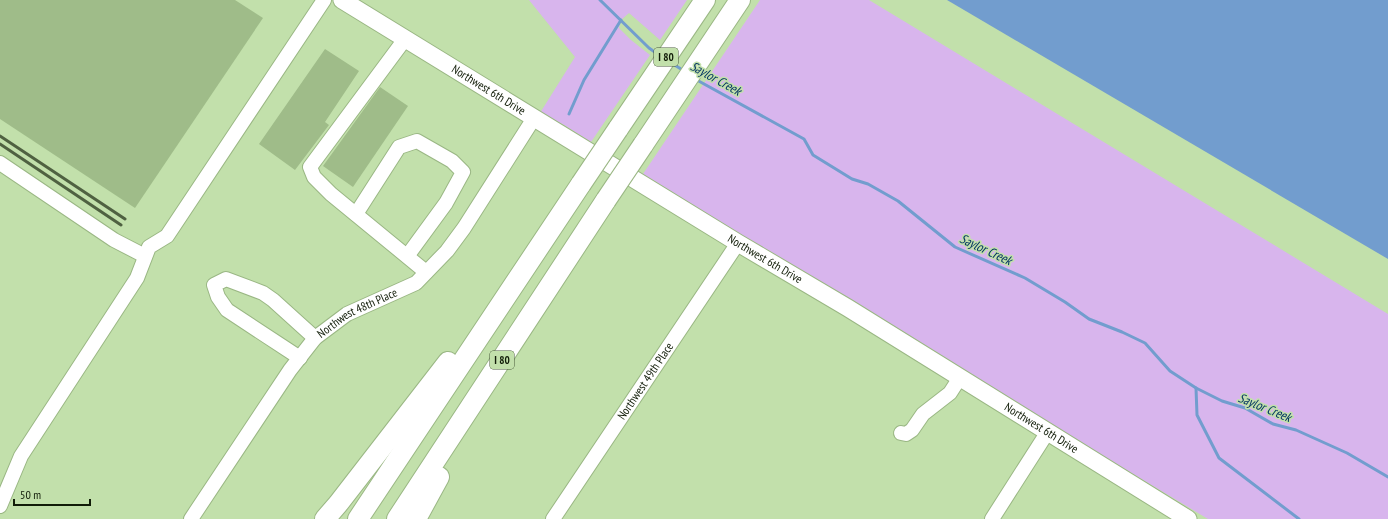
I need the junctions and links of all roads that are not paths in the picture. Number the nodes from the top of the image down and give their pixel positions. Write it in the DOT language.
graph roads {
  1 [pos="324,0"];
  2 [pos="342,0"];
  3 [pos="705,0"];
  4 [pos="740,0"];
  5 [pos="405,39"];
  6 [pos="534,118"];
  7 [pos="0,163"];
  8 [pos="356,214"];
  9 [pos="738,243"];
  10 [pos="536,252"];
  11 [pos="408,255"];
  12 [pos="145,256"];
  13 [pos="426,272"];
  14 [pos="555,276"];
  15 [pos="315,338"];
  16 [pos="300,358"];
  17 [pos="959,379"];
  18 [pos="901,432"];
  19 [pos="1047,433"];
  20 [pos="0,506"];
  21 [pos="191,519"];
  22 [pos="325,519"];
  23 [pos="358,519"];
  24 [pos="397,519"];
  25 [pos="416,519"];
  26 [pos="553,519"];
  27 [pos="992,519"];
  28 [pos="1188,519"];
  1 -- 12 [label="street"];
  2 -- 5 [label="main road, Northwest 6th Drive"];
  3 -- 10 [label="highway, I 80, bridge"];
  4 -- 14 [label="highway, I 80, bridge"];
  5 -- 6 [label="main road, Northwest 6th Drive"];
  5 -- 8 [label="street"];
  6 -- 9 [label="main road, Northwest 6th Drive"];
  6 -- 13 [label="street, Northwest 48th Place"];
  7 -- 12 [label="street"];
  8 -- 11 [label="street"];
  8 -- 11 [label="street"];
  9 -- 17 [label="main road, Northwest 6th Drive"];
  9 -- 26 [label="street, Northwest 49th Place"];
  10 -- 22 [label="highway"];
  10 -- 23 [label="highway, I 80"];
  11 -- 13 [label="street"];
  12 -- 20 [label="street"];
  13 -- 15 [label="street, Northwest 48th Place"];
  14 -- 24 [label="highway, I 80"];
  14 -- 25 [label="highway"];
  15 -- 16 [label="street, Northwest 48th Place"];
  15 -- 16 [label="street"];
  16 -- 21 [label="street, Northwest 48th Place"];
  17 -- 18 [label="street"];
  17 -- 19 [label="main road, Northwest 6th Drive"];
  19 -- 27 [label="street"];
  19 -- 28 [label="main road, Northwest 6th Drive"];
}
